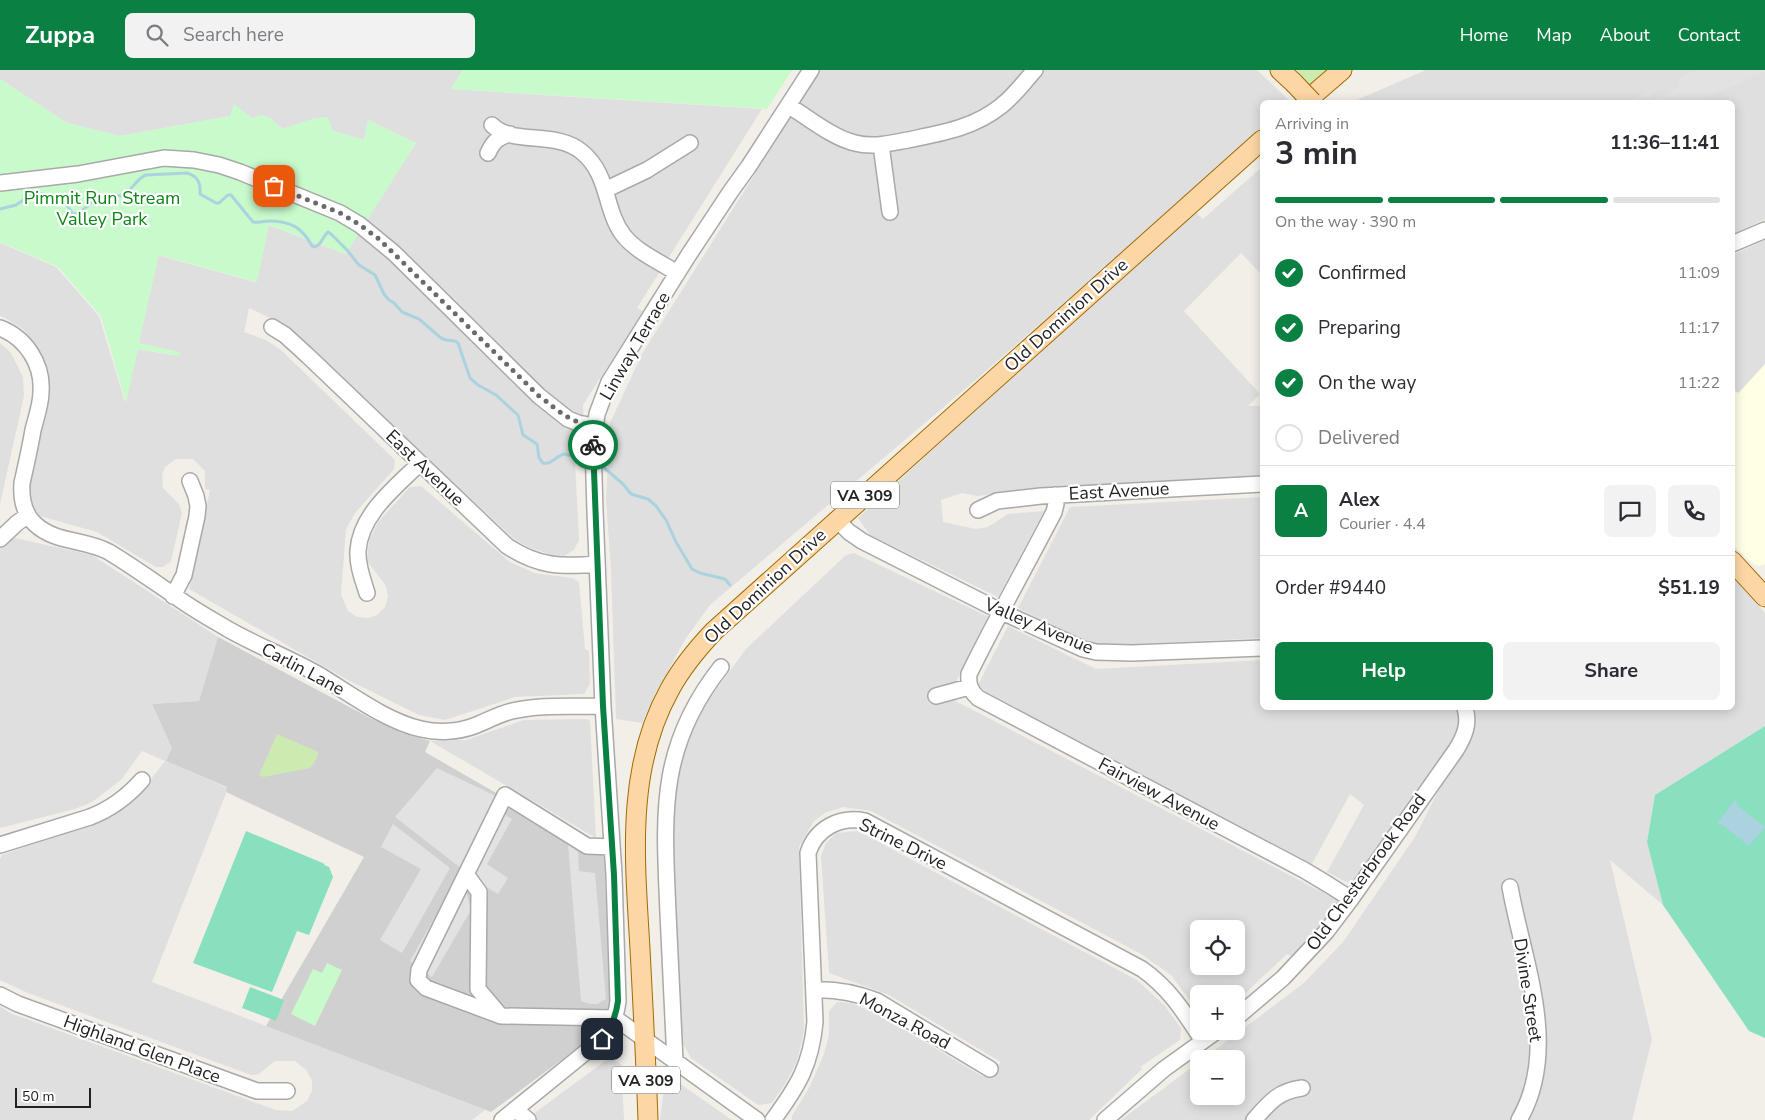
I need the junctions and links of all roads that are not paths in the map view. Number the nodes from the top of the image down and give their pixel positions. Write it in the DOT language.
graph roads {
  1 [pos="811,70"];
  2 [pos="1035,70"];
  3 [pos="1280,70"];
  4 [pos="1342,70"];
  5 [pos="1307,100"];
  6 [pos="1310,100"];
  7 [pos="789,106"];
  8 [pos="492,125"];
  9 [pos="510,134"];
  10 [pos="1260,142"];
  11 [pos="690,143"];
  12 [pos="881,144"];
  13 [pos="488,153"];
  14 [pos="0,183"];
  15 [pos="605,190"];
  16 [pos="890,212"];
  17 [pos="1765,230"];
  18 [pos="1735,243"];
  19 [pos="678,273"];
  20 [pos="272,327"];
  21 [pos="0,328"];
  22 [pos="594,426"];
  23 [pos="420,463"];
  24 [pos="190,481"];
  25 [pos="1260,484"];
  26 [pos="1055,495"];
  27 [pos="978,510"];
  28 [pos="28,516"];
  29 [pos="837,520"];
  30 [pos="0,539"];
  31 [pos="1735,563"];
  32 [pos="597,564"];
  33 [pos="367,593"];
  34 [pos="173,596"];
  35 [pos="1765,597"];
  36 [pos="1002,612"];
  37 [pos="1260,648"];
  38 [pos="721,667"];
  39 [pos="970,686"];
  40 [pos="936,696"];
  41 [pos="603,706"];
  42 [pos="1465,710"];
  43 [pos="142,780"];
  44 [pos="0,845"];
  45 [pos="612,847"];
  46 [pos="466,874"];
  47 [pos="1510,887"];
  48 [pos="1351,899"];
  49 [pos="814,990"];
  50 [pos="0,995"];
  51 [pos="1245,1011"];
  52 [pos="501,1016"];
  53 [pos="615,1018"];
  54 [pos="645,1040"];
  55 [pos="1203,1041"];
  56 [pos="675,1061"];
  57 [pos="990,1069"];
  58 [pos="1302,1088"];
  59 [pos="287,1091"];
  60 [pos="515,1109"];
  61 [pos="502,1120"];
  62 [pos="528,1120"];
  63 [pos="648,1120"];
  64 [pos="757,1120"];
  65 [pos="773,1120"];
  66 [pos="1105,1120"];
  67 [pos="1254,1120"];
  68 [pos="1519,1120"];
  1 -- 7 [label="street, Linway Terrace"];
  2 -- 12 [label="street"];
  3 -- 6 [label="main road, bridge"];
  4 -- 5 [label="main road"];
  7 -- 12 [label="street"];
  7 -- 19 [label="street, Linway Terrace"];
  8 -- 9 [label="street"];
  9 -- 13 [label="street"];
  9 -- 15 [label="street"];
  10 -- 29 [label="main road, Old Dominion Drive / VA 309"];
  11 -- 15 [label="street"];
  12 -- 16 [label="street"];
  14 -- 22 [label="street"];
  15 -- 19 [label="street"];
  17 -- 18 [label="street"];
  19 -- 22 [label="street, Linway Terrace"];
  20 -- 23 [label="street, East Avenue"];
  21 -- 28 [label="street"];
  22 -- 32 [label="street, Linway Terrace"];
  23 -- 32 [label="street, East Avenue"];
  23 -- 33 [label="street"];
  24 -- 34 [label="street"];
  25 -- 26 [label="street, East Avenue"];
  26 -- 27 [label="street, East Avenue"];
  26 -- 36 [label="street"];
  28 -- 30 [label="street"];
  28 -- 34 [label="street, Carlin Lane"];
  29 -- 36 [label="street, Valley Avenue"];
  29 -- 54 [label="main road, Old Dominion Drive / VA 309"];
  31 -- 35 [label="main road"];
  32 -- 41 [label="street, Linway Terrace"];
  34 -- 41 [label="street, Carlin Lane"];
  36 -- 37 [label="street, Valley Avenue"];
  36 -- 39 [label="street"];
  38 -- 56 [label="street"];
  39 -- 40 [label="street"];
  39 -- 48 [label="street, Fairview Avenue"];
  41 -- 45 [label="street, Linway Terrace"];
  42 -- 48 [label="street, Old Chesterbrook Road"];
  43 -- 44 [label="street"];
  45 -- 46 [label="street"];
  45 -- 53 [label="street, Linway Terrace"];
  46 -- 52 [label="street"];
  46 -- 52 [label="street"];
  47 -- 68 [label="street, Divine Street"];
  48 -- 51 [label="street, Old Chesterbrook Road"];
  49 -- 55 [label="street, Strine Drive"];
  49 -- 57 [label="street, Monza Road"];
  49 -- 65 [label="street, Strine Drive"];
  50 -- 59 [label="street, Highland Glen Place"];
  52 -- 53 [label="street"];
  53 -- 54 [label="street"];
  53 -- 60 [label="street, Linway Terrace"];
  54 -- 56 [label="street"];
  54 -- 63 [label="main road, Old Dominion Drive / VA 309"];
  55 -- 66 [label="street"];
  56 -- 64 [label="street"];
  58 -- 67 [label="street"];
  60 -- 61 [label="street, Linway Terrace"];
  60 -- 62 [label="street"];
}
